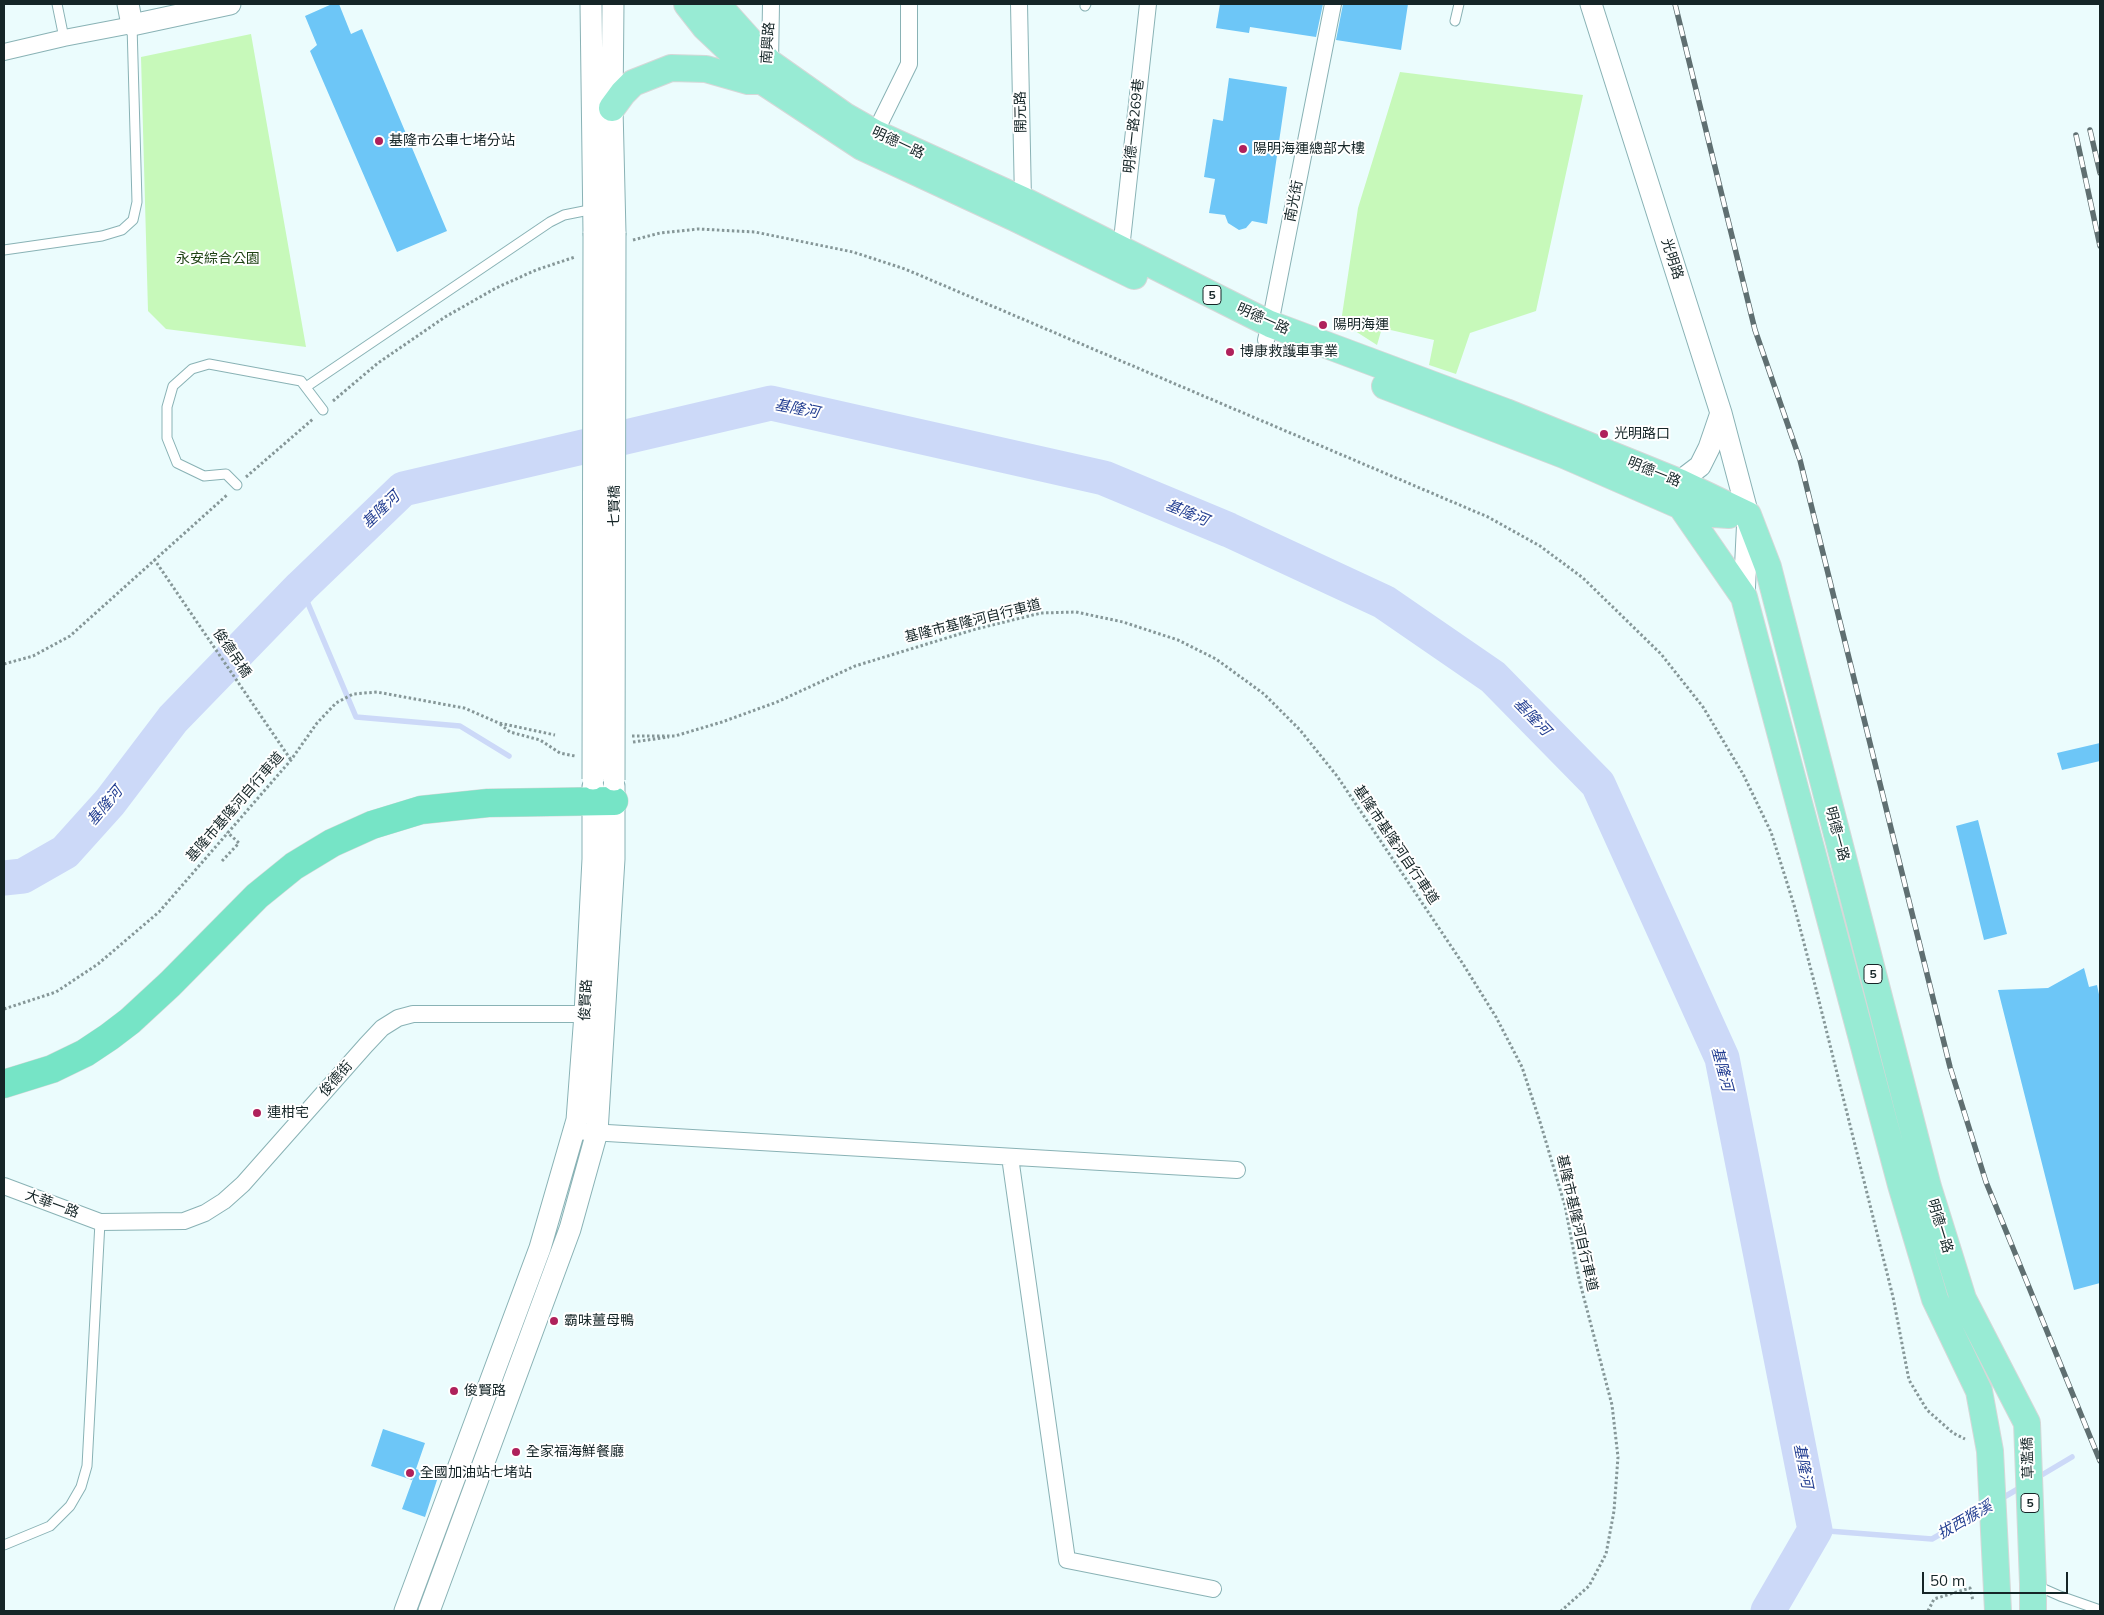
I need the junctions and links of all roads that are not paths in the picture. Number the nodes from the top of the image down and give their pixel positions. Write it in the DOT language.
graph roads {
  1 [pos="57,4"];
  2 [pos="128,4"];
  3 [pos="230,4"];
  4 [pos="591,4"];
  5 [pos="613,4"];
  6 [pos="687,4"];
  7 [pos="717,4"];
  8 [pos="771,4"];
  9 [pos="909,4"];
  10 [pos="1019,4"];
  11 [pos="1148,4"];
  12 [pos="1333,4"];
  13 [pos="1459,4"];
  14 [pos="1591,4"];
  15 [pos="1455,21"];
  16 [pos="132,25"];
  17 [pos="64,38"];
  18 [pos="4,52"];
  19 [pos="766,72"];
  20 [pos="612,108"];
  21 [pos="875,133"];
  22 [pos="604,209"];
  23 [pos="1019,209"];
  24 [pos="1121,249"];
  25 [pos="4,250"];
  26 [pos="1268,332"];
  27 [pos="306,387"];
  28 [pos="323,410"];
  29 [pos="1721,413"];
  30 [pos="237,485"];
  31 [pos="1680,494"];
  32 [pos="1748,515"];
  33 [pos="1744,597"];
  34 [pos="596,786"];
  35 [pos="595,1014"];
  36 [pos="4,1084"];
  37 [pos="574,1131"];
  38 [pos="597,1132"];
  39 [pos="1010,1157"];
  40 [pos="1237,1170"];
  41 [pos="4,1186"];
  42 [pos="100,1222"];
  43 [pos="2027,1423"];
  44 [pos="4,1545"];
  45 [pos="2033,1584"];
  46 [pos="1213,1589"];
  47 [pos="1997,1606"];
  48 [pos="2100,1610"];
  49 [pos="404,1611"];
  50 [pos="429,1611"];
  51 [pos="2033,1611"];
  1 -- 17 [label="lane"];
  2 -- 16 [label="street"];
  3 -- 16 [label="street"];
  4 -- 22 [label="street"];
  5 -- 20 [label="street"];
  6 -- 19 [label="main road, 明德一路 / 5"];
  7 -- 19 [label="main road, 明德一路 / 5"];
  8 -- 19 [label="street, 南興路"];
  9 -- 21 [label="street"];
  10 -- 23 [label="street, 開元路"];
  11 -- 24 [label="street, 明德一路269巷"];
  12 -- 26 [label="street, 南光街"];
  13 -- 15 [label="lane"];
  14 -- 29 [label="street, 光明路"];
  16 -- 17 [label="street"];
  16 -- 25 [label="lane"];
  17 -- 18 [label="street"];
  19 -- 20 [label="main road"];
  19 -- 21 [label="main road, 明德一路 / 5"];
  19 -- 23 [label="main road, 明德一路 / 5"];
  20 -- 22 [label="street"];
  21 -- 23 [label="main road, 明德一路 / 5"];
  22 -- 27 [label="lane"];
  22 -- 34 [label="street, 七賢橋, bridge"];
  22 -- 34 [label="street, 七賢橋, bridge"];
  23 -- 24 [label="main road, 明德一路 / 5"];
  23 -- 26 [label="main road, 明德一路 / 5"];
  24 -- 26 [label="main road, 明德一路 / 5"];
  26 -- 31 [label="main road, 明德一路 / 5"];
  27 -- 28 [label="lane"];
  27 -- 30 [label="lane"];
  29 -- 31 [label="street"];
  29 -- 32 [label="street, 光明路"];
  31 -- 32 [label="main road, 5"];
  31 -- 33 [label="main road, 明德一路"];
  32 -- 33 [label="street, 光明路"];
  32 -- 43 [label="main road, 明德一路 / 5"];
  33 -- 47 [label="main road, 明德一路 / 5"];
  34 -- 35 [label="street, 俊賢路"];
  34 -- 36 [label="highway"];
  35 -- 37 [label="street, 俊賢路"];
  35 -- 38 [label="street, 俊賢路"];
  35 -- 42 [label="street, 俊德街"];
  37 -- 38 [label="street"];
  37 -- 49 [label="street, 俊賢路"];
  38 -- 39 [label="street"];
  38 -- 50 [label="street, 俊賢路"];
  39 -- 40 [label="street"];
  39 -- 46 [label="street"];
  41 -- 42 [label="street, 大華一路"];
  42 -- 44 [label="lane"];
  43 -- 45 [label="main road, 草濫橋 / 5"];
  45 -- 48 [label="lane"];
  45 -- 51 [label="main road, 5"];
}
